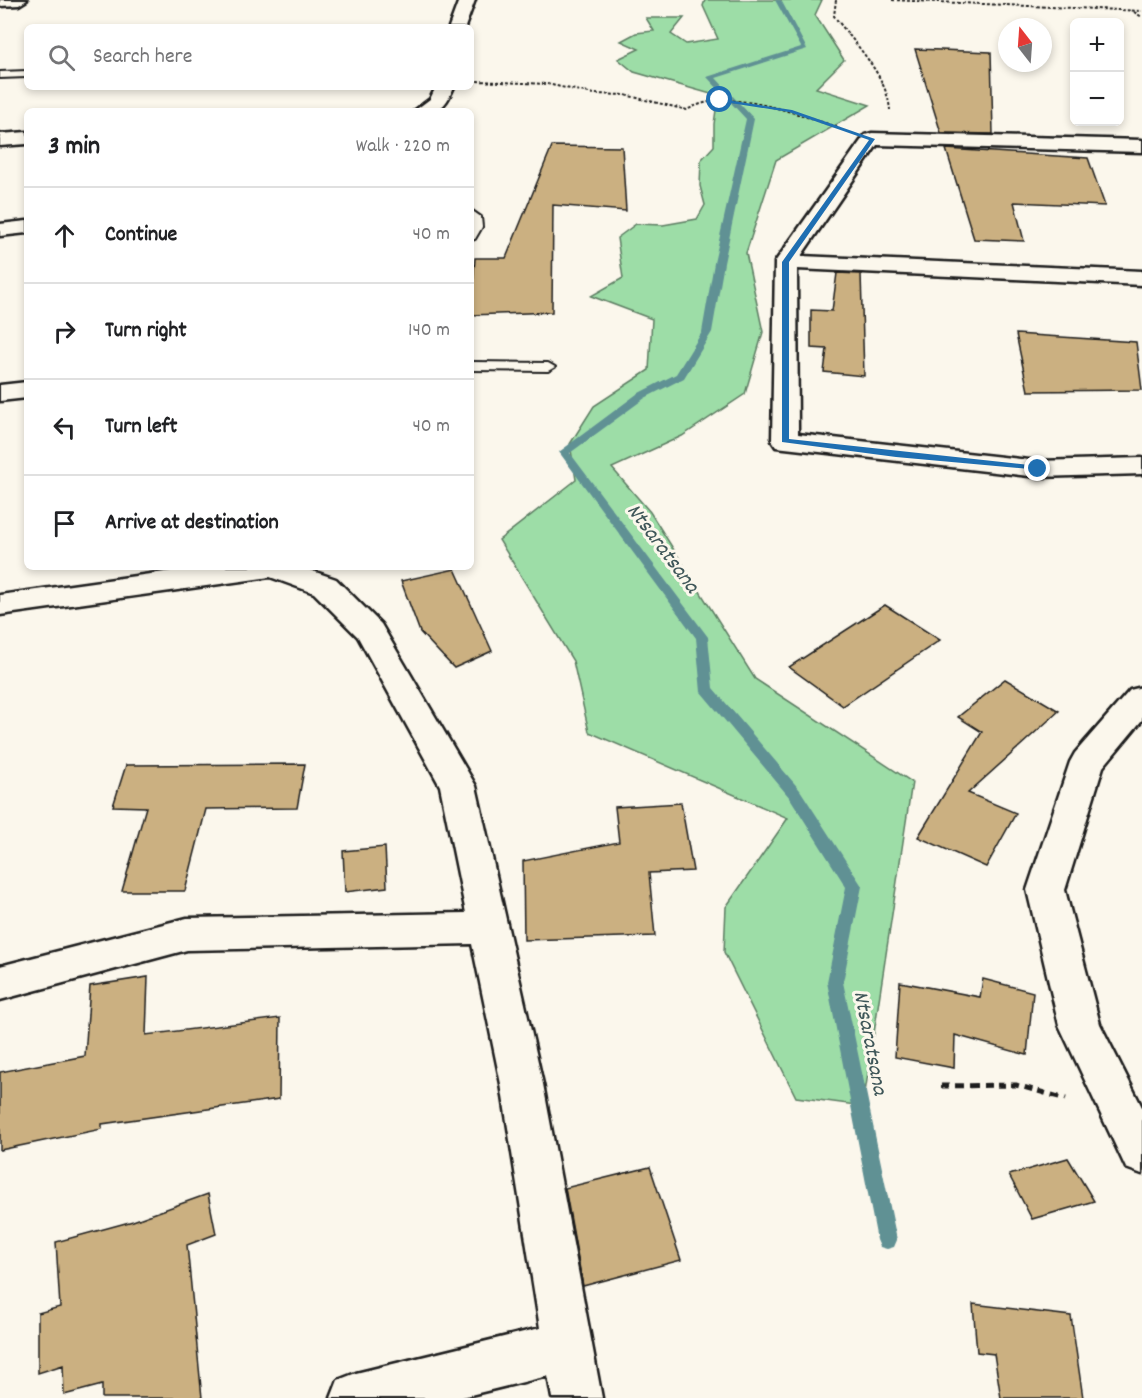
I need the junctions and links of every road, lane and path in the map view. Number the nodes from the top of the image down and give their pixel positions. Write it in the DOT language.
graph roads {
  1 [pos="19,0"];
  2 [pos="467,0"];
  3 [pos="836,0"];
  4 [pos="892,0"];
  5 [pos="0,1"];
  6 [pos="1142,11"];
  7 [pos="1133,12"];
  8 [pos="1142,17"];
  9 [pos="458,24"];
  10 [pos="24,74"];
  11 [pos="0,75"];
  12 [pos="474,81"];
  13 [pos="444,90"];
  14 [pos="428,108"];
  15 [pos="24,138"];
  16 [pos="873,139"];
  17 [pos="0,140"];
  18 [pos="1142,146"];
  19 [pos="474,216"];
  20 [pos="24,227"];
  21 [pos="0,230"];
  22 [pos="474,231"];
  23 [pos="786,262"];
  24 [pos="1142,278"];
  25 [pos="474,366"];
  26 [pos="548,367"];
  27 [pos="24,390"];
  28 [pos="0,393"];
  29 [pos="1142,466"];
  30 [pos="249,570"];
  31 [pos="280,570"];
  32 [pos="0,605"];
  33 [pos="1142,698"];
  34 [pos="489,928"];
  35 [pos="0,983"];
  36 [pos="941,1086"];
  37 [pos="1120,1107"];
  38 [pos="1142,1153"];
  39 [pos="568,1346"];
  40 [pos="356,1398"];
  41 [pos="577,1398"];
  1 -- 5 [label="street"];
  2 -- 9 [label="street"];
  3 -- 16 [label="path"];
  4 -- 7 [label="path"];
  6 -- 7 [label="path"];
  7 -- 8 [label="path"];
  10 -- 11 [label="lane"];
  12 -- 16 [label="path"];
  13 -- 14 [label="street"];
  15 -- 17 [label="street"];
  16 -- 18 [label="street"];
  16 -- 23 [label="street"];
  19 -- 22 [label="lane"];
  20 -- 21 [label="street"];
  23 -- 24 [label="street"];
  23 -- 29 [label="street"];
  25 -- 26 [label="lane"];
  27 -- 28 [label="street"];
  30 -- 32 [label="street"];
  31 -- 34 [label="street"];
  33 -- 37 [label="street"];
  34 -- 35 [label="street"];
  34 -- 39 [label="street"];
  36 -- 37 [label="path"];
  37 -- 38 [label="street"];
  39 -- 40 [label="street"];
  39 -- 41 [label="street"];
}
